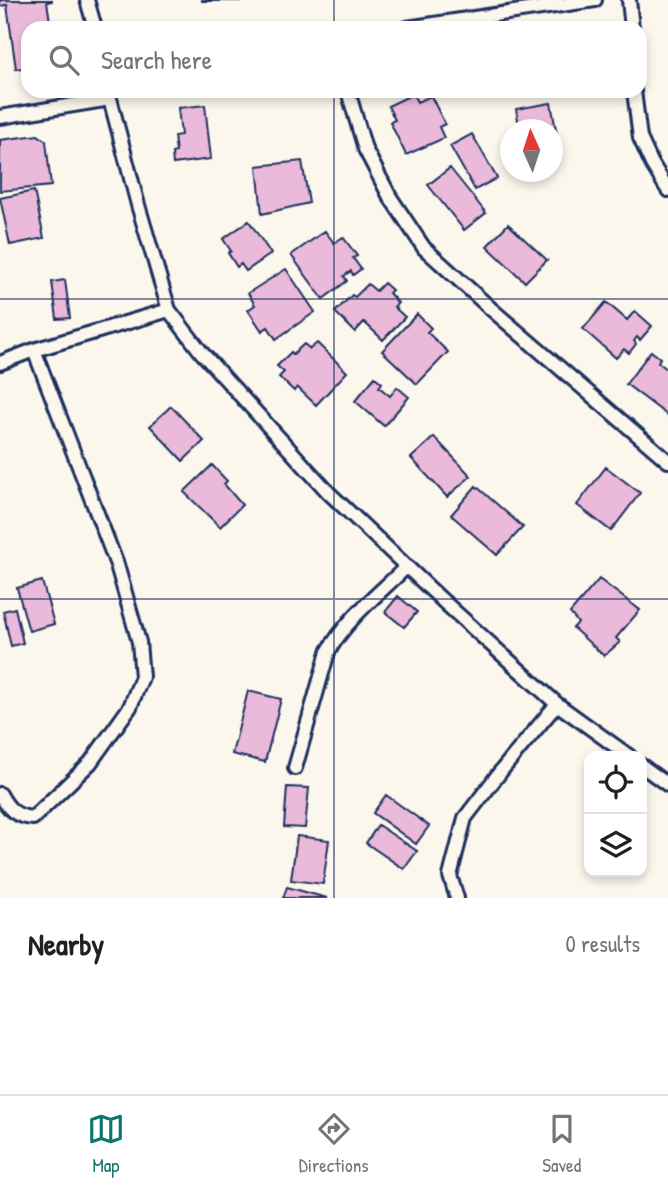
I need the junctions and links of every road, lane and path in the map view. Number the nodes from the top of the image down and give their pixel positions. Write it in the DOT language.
graph roads {
  1 [pos="87,0"];
  2 [pos="595,0"];
  3 [pos="629,0"];
  4 [pos="93,21"];
  5 [pos="454,21"];
  6 [pos="631,21"];
  7 [pos="94,98"];
  8 [pos="110,98"];
  9 [pos="350,98"];
  10 [pos="636,98"];
  11 [pos="0,117"];
  12 [pos="668,190"];
  13 [pos="169,310"];
  14 [pos="34,350"];
  15 [pos="0,363"];
  16 [pos="668,461"];
  17 [pos="407,566"];
  18 [pos="557,704"];
  19 [pos="622,751"];
  20 [pos="296,768"];
  21 [pos="647,770"];
  22 [pos="668,785"];
  23 [pos="0,794"];
  24 [pos="457,898"];
  1 -- 4 [label="street"];
  2 -- 5 [label="street"];
  3 -- 6 [label="street"];
  7 -- 11 [label="street"];
  8 -- 13 [label="street"];
  9 -- 16 [label="street"];
  10 -- 12 [label="street"];
  13 -- 14 [label="street"];
  13 -- 17 [label="street"];
  14 -- 15 [label="street"];
  14 -- 23 [label="street"];
  17 -- 18 [label="street"];
  17 -- 20 [label="street"];
  18 -- 19 [label="street"];
  18 -- 24 [label="street"];
  21 -- 22 [label="street"];
}
